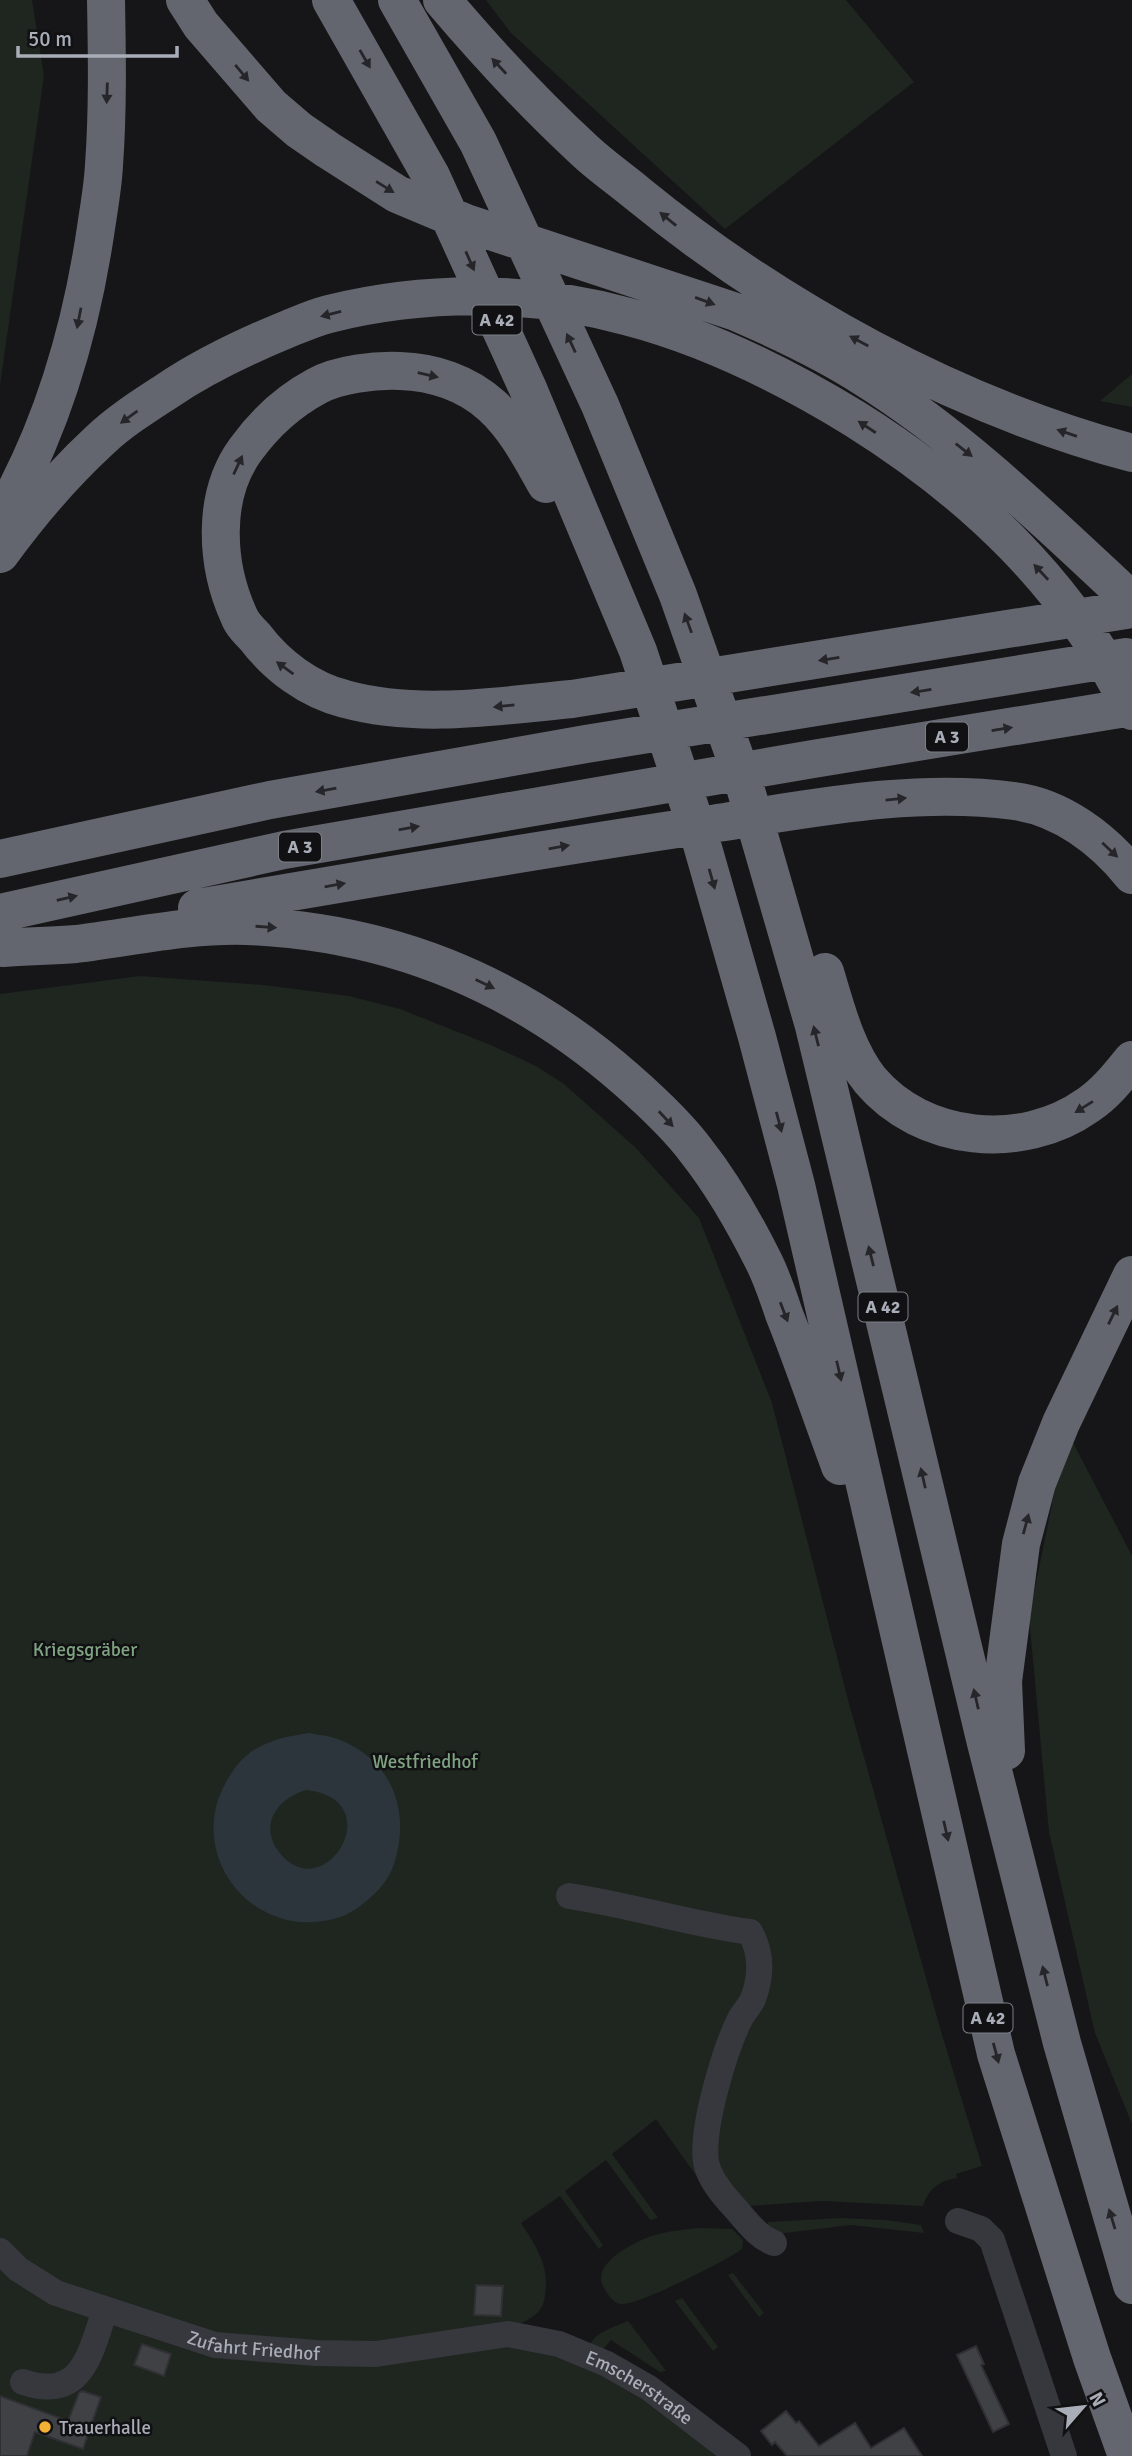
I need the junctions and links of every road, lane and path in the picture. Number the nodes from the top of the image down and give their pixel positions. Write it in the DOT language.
graph roads {
  1 [pos="106,0"];
  2 [pos="185,0"];
  3 [pos="331,0"];
  4 [pos="397,0"];
  5 [pos="442,0"];
  6 [pos="1132,453"];
  7 [pos="0,519"];
  8 [pos="0,554"];
  9 [pos="1132,601"];
  10 [pos="1132,609"];
  11 [pos="638,651"];
  12 [pos="1132,656"];
  13 [pos="1132,709"];
  14 [pos="743,780"];
  15 [pos="0,859"];
  16 [pos="1132,875"];
  17 [pos="1,937"];
  18 [pos="1132,1060"];
  19 [pos="1132,1275"];
  20 [pos="900,1634"];
  21 [pos="1010,1837"];
  22 [pos="569,1896"];
  23 [pos="958,2221"];
  24 [pos="774,2243"];
  25 [pos="0,2250"];
  26 [pos="1132,2284"];
  27 [pos="104,2310"];
  28 [pos="530,2337"];
  29 [pos="23,2382"];
  30 [pos="738,2456"];
  31 [pos="1063,2456"];
  32 [pos="1127,2456"];
  1 -- 7 [label="highway, one-way"];
  2 -- 9 [label="highway, one-way"];
  3 -- 11 [label="highway, A 42, one-way"];
  14 -- 4 [label="highway, A 42, one-way"];
  6 -- 5 [label="highway, one-way"];
  13 -- 8 [label="highway, one-way"];
  10 -- 11 [label="highway, one-way"];
  11 -- 20 [label="highway, A 42, one-way"];
  12 -- 15 [label="highway, one-way"];
  17 -- 13 [label="highway, A 3, one-way"];
  18 -- 14 [label="highway, one-way"];
  21 -- 14 [label="highway, A 42, one-way"];
  17 -- 16 [label="highway, one-way"];
  17 -- 20 [label="highway, one-way"];
  21 -- 19 [label="highway, one-way"];
  20 -- 32 [label="highway, A 42, one-way"];
  26 -- 21 [label="highway, A 42, one-way"];
  22 -- 24 [label="street"];
  23 -- 31 [label="street"];
  25 -- 27 [label="street, Zufahrt Friedhof"];
  27 -- 28 [label="street, Zufahrt Friedhof"];
  27 -- 29 [label="street"];
  28 -- 30 [label="street, Emscherstraße"];
}
